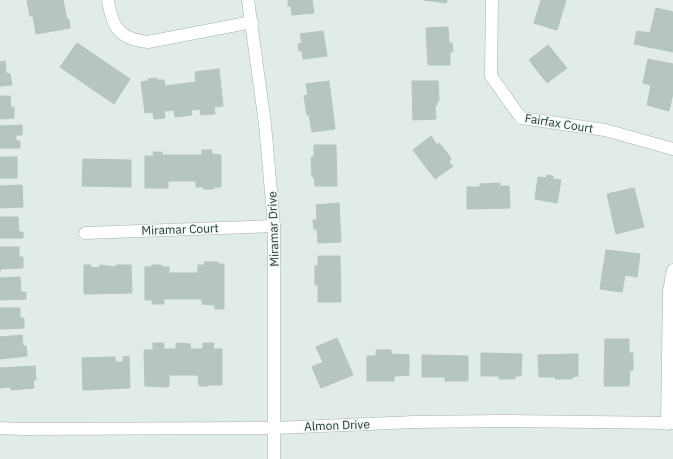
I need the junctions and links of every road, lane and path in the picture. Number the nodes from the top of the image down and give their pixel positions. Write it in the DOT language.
graph roads {
  1 [pos="108,0"];
  2 [pos="248,0"];
  3 [pos="492,0"];
  4 [pos="252,22"];
  5 [pos="673,149"];
  6 [pos="274,226"];
  7 [pos="85,233"];
  8 [pos="673,270"];
  9 [pos="670,424"];
  10 [pos="0,428"];
  11 [pos="275,428"];
  12 [pos="274,459"];
  1 -- 4 [label="street"];
  2 -- 4 [label="street, Miramar Drive"];
  3 -- 5 [label="street, Fairfax Court"];
  4 -- 6 [label="street, Miramar Drive"];
  6 -- 7 [label="street, Miramar Court"];
  6 -- 11 [label="street, Miramar Drive"];
  8 -- 9 [label="street"];
  9 -- 11 [label="street, Almon Drive"];
  10 -- 11 [label="street, Almon Drive"];
  11 -- 12 [label="street, Miramar Drive"];
}
